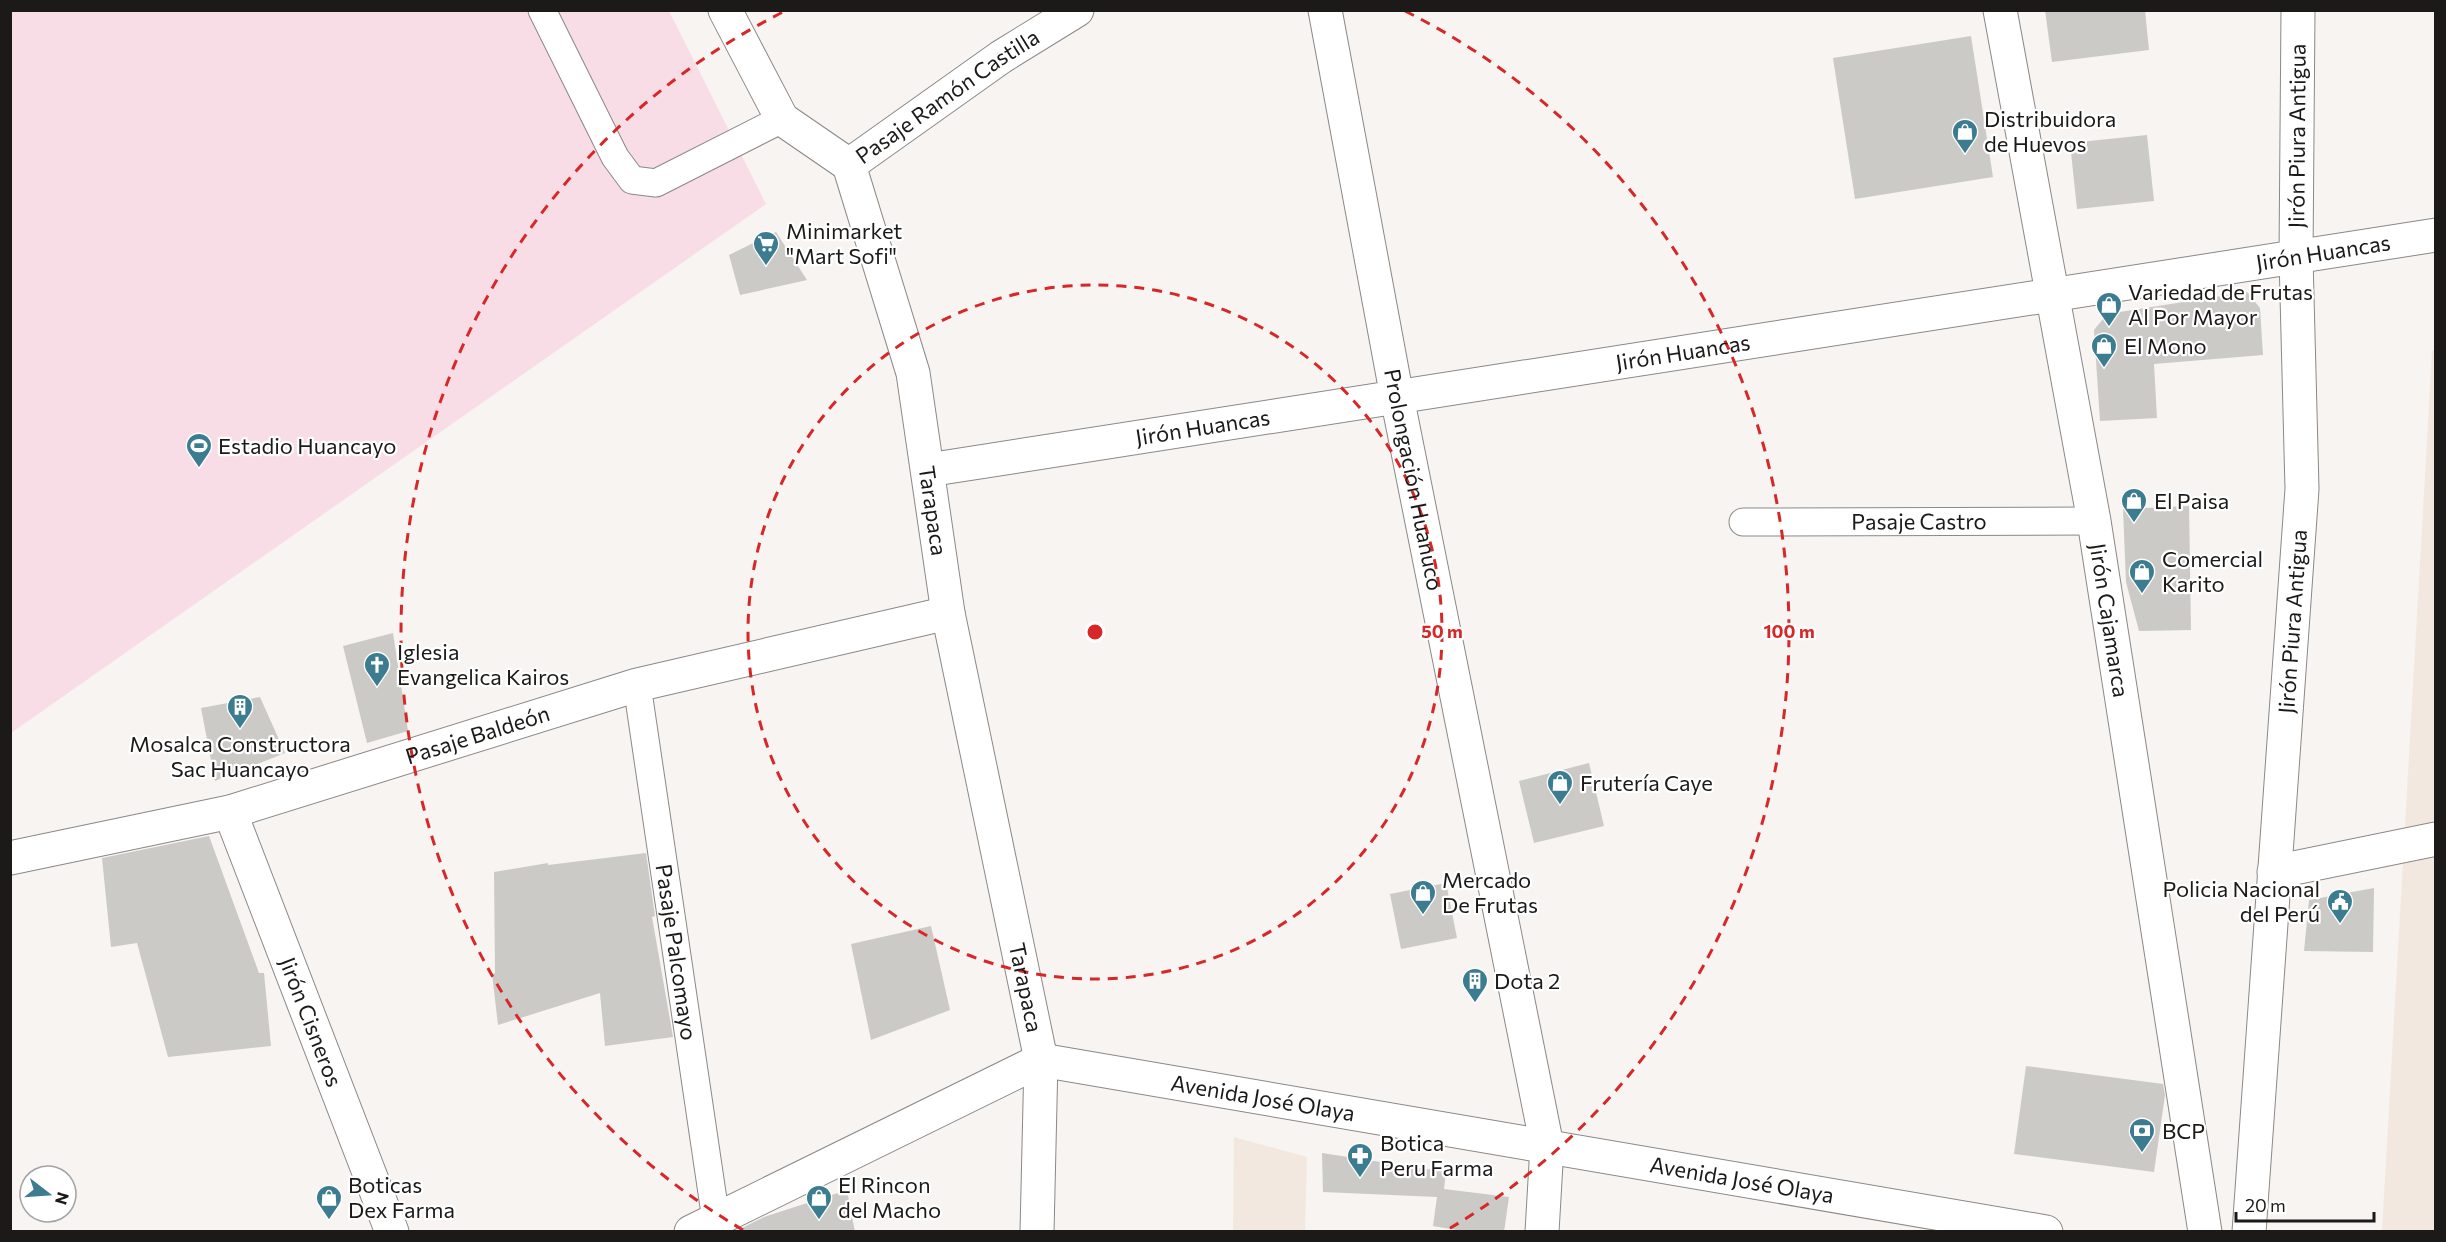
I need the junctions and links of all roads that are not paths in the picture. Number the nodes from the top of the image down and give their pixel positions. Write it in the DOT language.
graph roads {
  1 [pos="542,10"];
  2 [pos="725,10"];
  3 [pos="1077,10"];
  4 [pos="1324,10"];
  5 [pos="2000,10"];
  6 [pos="2298,10"];
  7 [pos="782,119"];
  8 [pos="849,165"];
  9 [pos="2436,235"];
  10 [pos="2296,257"];
  11 [pos="2054,294"];
  12 [pos="1397,397"];
  13 [pos="928,470"];
  14 [pos="2094,521"];
  15 [pos="1743,522"];
  16 [pos="948,613"];
  17 [pos="637,685"];
  18 [pos="230,812"];
  19 [pos="2436,839"];
  20 [pos="10,858"];
  21 [pos="2274,872"];
  22 [pos="1041,1060"];
  23 [pos="1547,1146"];
  24 [pos="704,1226"];
  25 [pos="392,1232"];
  26 [pos="1036,1232"];
  27 [pos="1542,1232"];
  28 [pos="2046,1232"];
  29 [pos="2205,1232"];
  30 [pos="2249,1232"];
  1 -- 7 [label="lane"];
  2 -- 7 [label="street"];
  3 -- 8 [label="street, Pasaje Ramón Castilla"];
  4 -- 12 [label="street, Prolongación Huanuco"];
  5 -- 11 [label="street, Jirón Cajamarca"];
  6 -- 10 [label="street, Jirón Piura Antigua"];
  7 -- 8 [label="street"];
  8 -- 13 [label="street, Tarapaca"];
  9 -- 10 [label="street, Jirón Huancas"];
  10 -- 11 [label="street, Jirón Huancas"];
  10 -- 21 [label="street, Jirón Piura Antigua"];
  11 -- 12 [label="street, Jirón Huancas"];
  11 -- 14 [label="street, Jirón Cajamarca"];
  12 -- 13 [label="street, Jirón Huancas"];
  12 -- 23 [label="street, Prolongación Huanuco"];
  13 -- 16 [label="street, Tarapaca"];
  14 -- 15 [label="lane, Pasaje Castro"];
  14 -- 29 [label="street, Jirón Cajamarca"];
  16 -- 17 [label="street, Pasaje Baldeón"];
  16 -- 22 [label="street, Tarapaca"];
  17 -- 18 [label="street, Pasaje Baldeón"];
  17 -- 24 [label="lane, Pasaje Palcomayo"];
  18 -- 20 [label="street, Pasaje Baldeón"];
  18 -- 25 [label="street, Jirón Cisneros"];
  19 -- 21 [label="street"];
  21 -- 30 [label="street, Jirón Piura Antigua"];
  22 -- 23 [label="street, Avenida José Olaya"];
  22 -- 24 [label="street"];
  22 -- 26 [label="street, Tarapaca"];
  23 -- 27 [label="street, Prolongación Huanuco"];
  23 -- 28 [label="street, Avenida José Olaya"];
}
